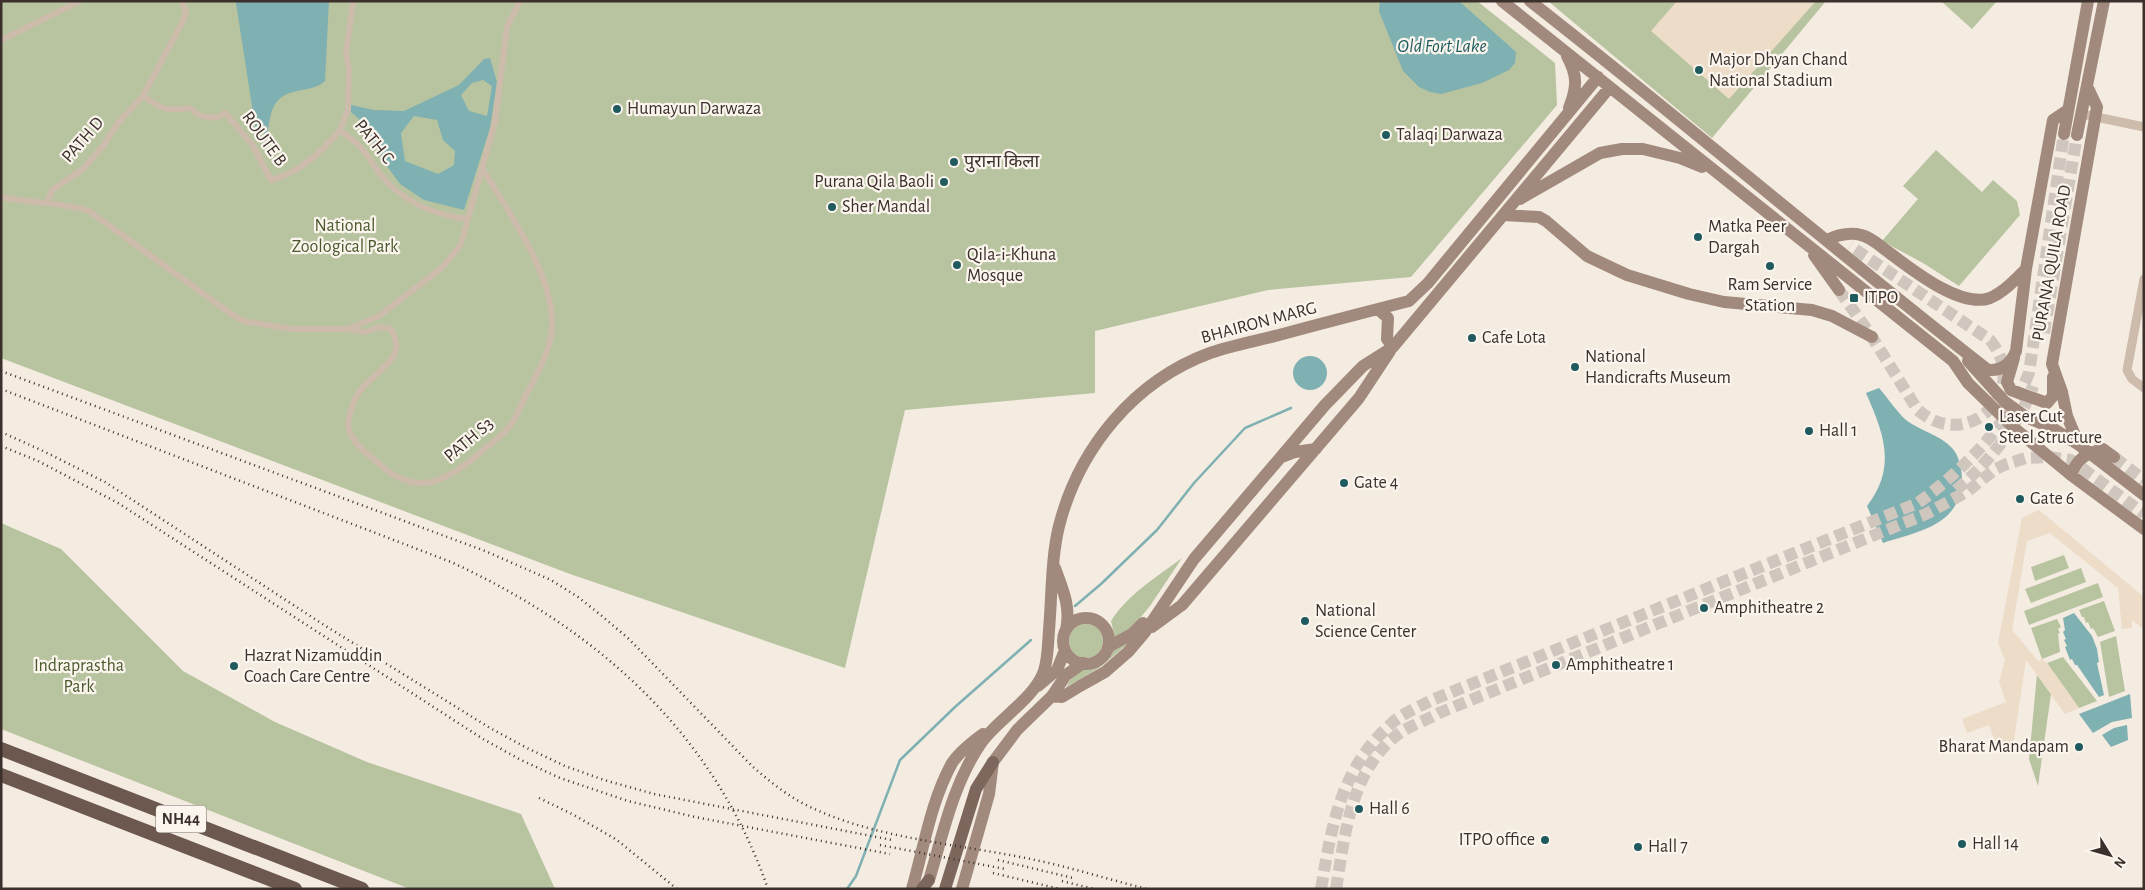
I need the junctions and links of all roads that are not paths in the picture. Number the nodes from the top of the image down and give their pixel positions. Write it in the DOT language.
graph roads {
  1 [pos="80,1"];
  2 [pos="181,1"];
  3 [pos="353,1"];
  4 [pos="520,1"];
  5 [pos="1502,1"];
  6 [pos="1530,1"];
  7 [pos="2088,1"];
  8 [pos="2104,1"];
  9 [pos="1,40"];
  10 [pos="1565,52"];
  11 [pos="1598,77"];
  12 [pos="2087,86"];
  13 [pos="1610,87"];
  14 [pos="143,96"];
  15 [pos="2068,110"];
  16 [pos="2082,114"];
  17 [pos="1566,115"];
  18 [pos="2096,116"];
  19 [pos="2144,127"];
  20 [pos="340,130"];
  21 [pos="482,168"];
  22 [pos="1712,170"];
  23 [pos="1,197"];
  24 [pos="47,202"];
  25 [pos="1512,203"];
  26 [pos="1503,215"];
  27 [pos="468,219"];
  28 [pos="1828,240"];
  29 [pos="1805,242"];
  30 [pos="1850,246"];
  31 [pos="2026,269"];
  32 [pos="2144,279"];
  33 [pos="1839,290"];
  34 [pos="1409,301"];
  35 [pos="2141,306"];
  36 [pos="1378,309"];
  37 [pos="1423,310"];
  38 [pos="348,329"];
  39 [pos="1872,338"];
  40 [pos="1954,344"];
  41 [pos="1392,348"];
  42 [pos="2016,351"];
  43 [pos="2052,364"];
  44 [pos="2144,388"];
  45 [pos="2084,448"];
  46 [pos="1316,449"];
  47 [pos="1282,456"];
  48 [pos="2114,457"];
  49 [pos="2071,475"];
  50 [pos="2144,495"];
  51 [pos="2144,529"];
  52 [pos="1054,563"];
  53 [pos="1169,596"];
  54 [pos="1066,630"];
  55 [pos="1145,632"];
  56 [pos="1108,647"];
  57 [pos="1065,650"];
  58 [pos="1083,663"];
  59 [pos="1032,691"];
  60 [pos="1049,700"];
  61 [pos="991,730"];
  62 [pos="1,749"];
  63 [pos="993,762"];
  64 [pos="1,775"];
  65 [pos="926,886"];
  66 [pos="294,889"];
  67 [pos="362,889"];
  68 [pos="912,889"];
  69 [pos="945,889"];
  70 [pos="962,889"];
  1 -- 9 [label="street"];
  2 -- 14 [label="street"];
  3 -- 20 [label="street, PATH C"];
  4 -- 21 [label="street"];
  5 -- 10 [label="main road"];
  6 -- 28 [label="main road"];
  7 -- 15 [label="main road"];
  8 -- 12 [label="main road"];
  10 -- 11 [label="main road"];
  10 -- 17 [label="main road"];
  11 -- 13 [label="main road"];
  11 -- 17 [label="main road, BHAIRON MARG"];
  12 -- 16 [label="main road"];
  12 -- 18 [label="main road, PURANA QUILA ROAD"];
  13 -- 22 [label="main road"];
  13 -- 25 [label="main road"];
  14 -- 20 [label="street, ROUTE B"];
  14 -- 24 [label="street, PATH D"];
  15 -- 16 [label="main road"];
  15 -- 31 [label="main road"];
  16 -- 18 [label="street"];
  17 -- 34 [label="main road, BHAIRON MARG"];
  18 -- 19 [label="street"];
  18 -- 43 [label="main road, PURANA QUILA ROAD"];
  20 -- 27 [label="street, PATH C"];
  21 -- 27 [label="street"];
  21 -- 38 [label="street, PATH S3"];
  22 -- 25 [label="main road"];
  22 -- 29 [label="main road"];
  23 -- 24 [label="street"];
  24 -- 38 [label="street"];
  25 -- 26 [label="main road"];
  26 -- 37 [label="main road"];
  26 -- 39 [label="main road"];
  27 -- 38 [label="street"];
  28 -- 30 [label="main road"];
  28 -- 31 [label="main road"];
  28 -- 40 [label="main road"];
  29 -- 33 [label="main road"];
  29 -- 49 [label="main road"];
  31 -- 42 [label="main road"];
  32 -- 35 [label="street"];
  34 -- 36 [label="main road, BHAIRON MARG"];
  34 -- 37 [label="main road"];
  35 -- 44 [label="street"];
  36 -- 41 [label="main road"];
  36 -- 52 [label="main road, BHAIRON MARG"];
  37 -- 41 [label="main road"];
  40 -- 42 [label="main road"];
  40 -- 45 [label="main road"];
  41 -- 46 [label="main road"];
  41 -- 47 [label="main road"];
  42 -- 43 [label="main road"];
  43 -- 45 [label="main road, PURANA QUILA ROAD"];
  45 -- 48 [label="main road"];
  45 -- 49 [label="main road"];
  45 -- 50 [label="main road"];
  46 -- 47 [label="main road"];
  46 -- 55 [label="main road"];
  47 -- 53 [label="main road"];
  49 -- 51 [label="main road"];
  52 -- 54 [label="main road"];
  52 -- 59 [label="main road, BHAIRON MARG"];
  53 -- 55 [label="main road"];
  53 -- 56 [label="main road"];
  54 -- 56 [label="main road"];
  54 -- 57 [label="main road"];
  55 -- 60 [label="main road"];
  56 -- 58 [label="main road"];
  57 -- 58 [label="main road"];
  57 -- 59 [label="main road"];
  58 -- 60 [label="main road"];
  59 -- 60 [label="main road"];
  59 -- 61 [label="main road, BHAIRON MARG"];
  60 -- 63 [label="main road"];
  61 -- 65 [label="main road, BHAIRON MARG"];
  61 -- 68 [label="main road"];
  62 -- 67 [label="highway, NH44"];
  63 -- 69 [label="main road"];
  63 -- 70 [label="main road"];
  64 -- 66 [label="highway"];
}
